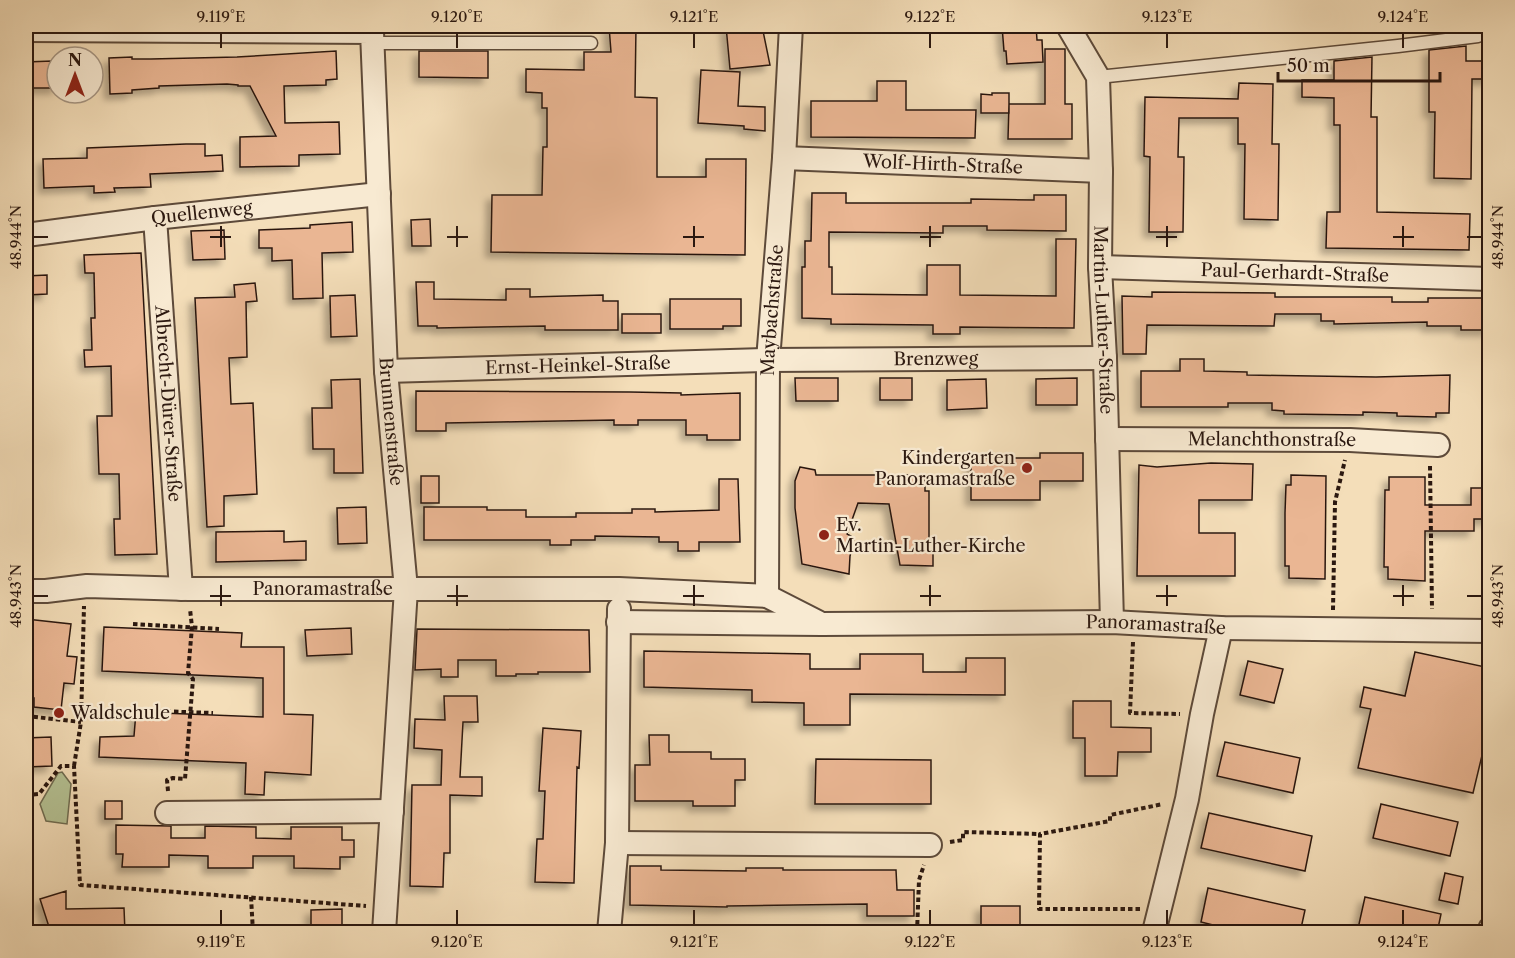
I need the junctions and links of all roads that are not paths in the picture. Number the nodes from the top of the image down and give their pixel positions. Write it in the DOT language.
graph roads {
  1 [pos="791,26"];
  2 [pos="1068,26"];
  3 [pos="26,30"];
  4 [pos="372,33"];
  5 [pos="1478,36"];
  6 [pos="591,43"];
  7 [pos="1098,77"];
  8 [pos="784,158"];
  9 [pos="1101,171"];
  10 [pos="379,194"];
  11 [pos="155,218"];
  12 [pos="26,235"];
  13 [pos="1100,267"];
  14 [pos="1490,279"];
  15 [pos="1105,358"];
  16 [pos="768,360"];
  17 [pos="386,371"];
  18 [pos="1107,439"];
  19 [pos="1434,445"];
  20 [pos="184,589"];
  21 [pos="406,589"];
  22 [pos="619,590"];
  23 [pos="26,591"];
  24 [pos="767,596"];
  25 [pos="618,622"];
  26 [pos="1123,623"];
  27 [pos="822,624"];
  28 [pos="1221,628"];
  29 [pos="1490,631"];
  30 [pos="392,811"];
  31 [pos="167,813"];
  32 [pos="617,843"];
  33 [pos="930,845"];
  34 [pos="384,933"];
  35 [pos="609,933"];
  36 [pos="1154,933"];
  1 -- 8 [label="street, Maybachstraße"];
  2 -- 7 [label="street, Martin-Luther-Straße"];
  3 -- 4 [label="street"];
  4 -- 6 [label="lane"];
  4 -- 10 [label="street, Brunnenstraße"];
  5 -- 7 [label="lane"];
  7 -- 9 [label="street, Martin-Luther-Straße"];
  8 -- 9 [label="street, Wolf-Hirth-Straße"];
  8 -- 16 [label="street, Maybachstraße"];
  9 -- 13 [label="street, Martin-Luther-Straße"];
  10 -- 11 [label="street, Quellenweg"];
  10 -- 17 [label="street, Brunnenstraße"];
  11 -- 12 [label="street, Quellenweg"];
  11 -- 20 [label="street, Albrecht-Dürer-Straße"];
  13 -- 14 [label="street, Paul-Gerhardt-Straße"];
  13 -- 15 [label="street, Martin-Luther-Straße"];
  15 -- 16 [label="street, Brenzweg"];
  15 -- 18 [label="street, Martin-Luther-Straße"];
  16 -- 17 [label="street, Ernst-Heinkel-Straße"];
  16 -- 24 [label="street, Maybachstraße"];
  17 -- 21 [label="street, Brunnenstraße"];
  18 -- 19 [label="street, Melanchthonstraße"];
  18 -- 26 [label="street, Martin-Luther-Straße"];
  20 -- 21 [label="street, Panoramastraße"];
  20 -- 23 [label="street, Panoramastraße"];
  21 -- 22 [label="street, Panoramastraße"];
  21 -- 30 [label="street, Brunnenstraße"];
  22 -- 24 [label="street, Panoramastraße"];
  22 -- 25 [label="street"];
  24 -- 27 [label="street, Panoramastraße"];
  25 -- 27 [label="street, Panoramastraße"];
  25 -- 32 [label="street"];
  26 -- 27 [label="street, Panoramastraße"];
  26 -- 28 [label="street, Panoramastraße"];
  28 -- 29 [label="street, Panoramastraße"];
  28 -- 36 [label="street"];
  30 -- 31 [label="street"];
  30 -- 34 [label="street, Brunnenstraße"];
  32 -- 33 [label="street"];
  32 -- 35 [label="street"];
}
